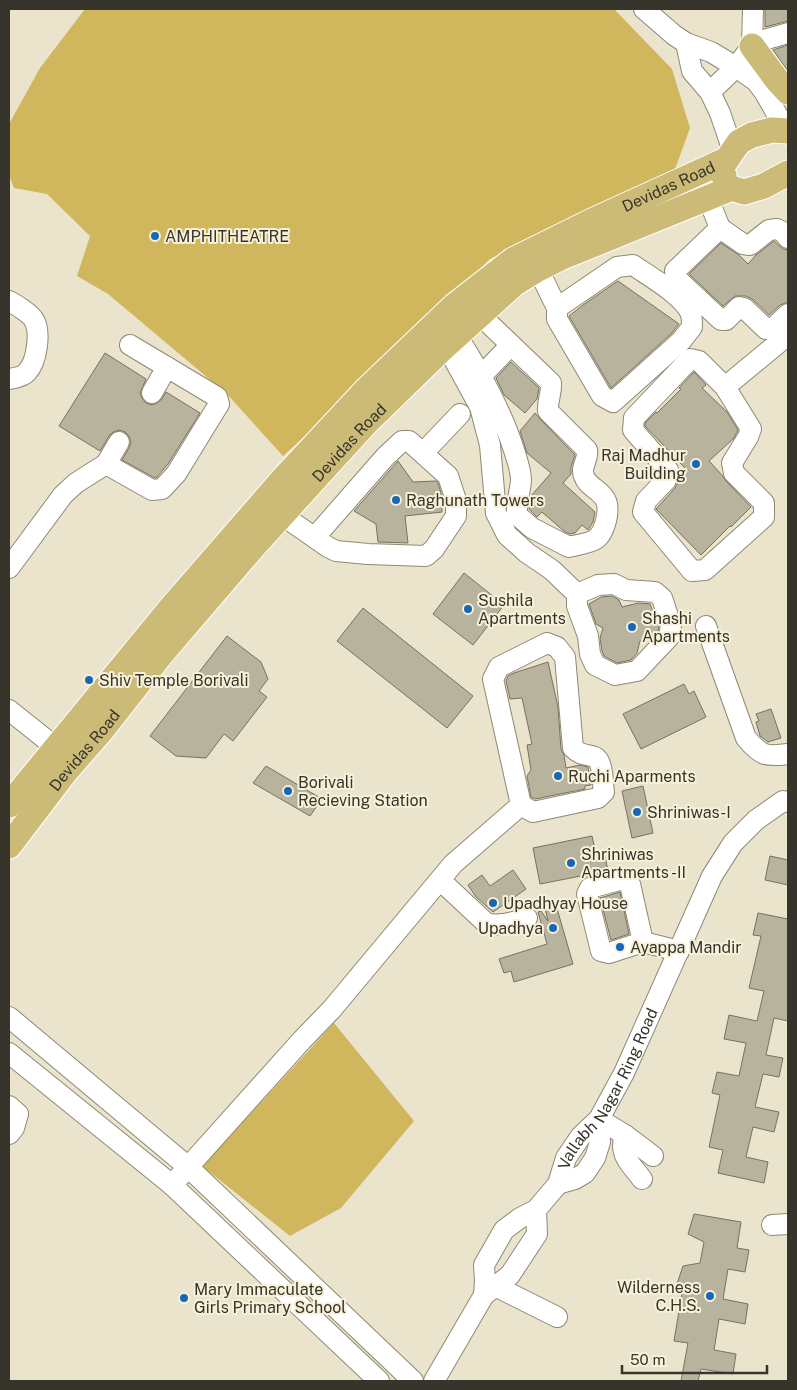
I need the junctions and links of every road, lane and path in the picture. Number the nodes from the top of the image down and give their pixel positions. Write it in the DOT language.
graph roads {
  1 [pos="644,9"];
  2 [pos="753,9"];
  3 [pos="788,33"];
  4 [pos="686,43"];
  5 [pos="752,46"];
  6 [pos="736,67"];
  7 [pos="710,92"];
  8 [pos="788,92"];
  9 [pos="786,124"];
  10 [pos="729,156"];
  11 [pos="788,174"];
  12 [pos="732,188"];
  13 [pos="708,198"];
  14 [pos="720,228"];
  15 [pos="788,238"];
  16 [pos="590,245"];
  17 [pos="538,269"];
  18 [pos="610,272"];
  19 [pos="9,301"];
  20 [pos="557,308"];
  21 [pos="788,314"];
  22 [pos="480,315"];
  23 [pos="788,335"];
  24 [pos="452,340"];
  25 [pos="130,345"];
  26 [pos="511,345"];
  27 [pos="167,367"];
  28 [pos="482,375"];
  29 [pos="9,379"];
  30 [pos="725,387"];
  31 [pos="152,393"];
  32 [pos="460,414"];
  33 [pos="120,442"];
  34 [pos="423,454"];
  35 [pos="106,464"];
  36 [pos="282,515"];
  37 [pos="315,537"];
  38 [pos="9,568"];
  39 [pos="576,594"];
  40 [pos="706,626"];
  41 [pos="9,710"];
  42 [pos="788,754"];
  43 [pos="65,755"];
  44 [pos="788,802"];
  45 [pos="10,803"];
  46 [pos="521,805"];
  47 [pos="9,846"];
  48 [pos="440,880"];
  49 [pos="527,918"];
  50 [pos="643,942"];
  51 [pos="679,951"];
  52 [pos="9,1018"];
  53 [pos="9,1053"];
  54 [pos="9,1106"];
  55 [pos="599,1119"];
  56 [pos="9,1134"];
  57 [pos="624,1135"];
  58 [pos="652,1156"];
  59 [pos="187,1166"];
  60 [pos="642,1179"];
  61 [pos="172,1185"];
  62 [pos="536,1210"];
  63 [pos="488,1288"];
  64 [pos="317,1290"];
  65 [pos="302,1308"];
  66 [pos="557,1317"];
  67 [pos="379,1381"];
  68 [pos="413,1381"];
  69 [pos="434,1381"];
  1 -- 4 [label="street"];
  2 -- 5 [label="street"];
  3 -- 5 [label="street"];
  4 -- 6 [label="street"];
  4 -- 7 [label="street"];
  5 -- 6 [label="street"];
  5 -- 8 [label="main road"];
  6 -- 7 [label="street"];
  6 -- 9 [label="street"];
  7 -- 10 [label="street"];
  9 -- 10 [label="main road, Devidas Road"];
  10 -- 12 [label="main road"];
  10 -- 43 [label="main road, Devidas Road"];
  11 -- 12 [label="main road, Devidas Road"];
  12 -- 13 [label="main road, Devidas Road"];
  13 -- 14 [label="street"];
  13 -- 16 [label="main road, Devidas Road"];
  14 -- 15 [label="street"];
  14 -- 21 [label="street"];
  16 -- 17 [label="main road, Devidas Road"];
  16 -- 18 [label="street"];
  17 -- 20 [label="street"];
  17 -- 22 [label="main road, Devidas Road"];
  18 -- 20 [label="street"];
  18 -- 20 [label="street"];
  19 -- 29 [label="street"];
  22 -- 24 [label="main road, Devidas Road"];
  22 -- 26 [label="street"];
  23 -- 30 [label="street"];
  24 -- 28 [label="street"];
  24 -- 36 [label="main road, Devidas Road"];
  24 -- 39 [label="street"];
  25 -- 27 [label="street"];
  26 -- 28 [label="street"];
  26 -- 28 [label="street"];
  27 -- 31 [label="street"];
  27 -- 35 [label="street"];
  30 -- 30 [label="street"];
  32 -- 34 [label="street"];
  33 -- 35 [label="street"];
  34 -- 37 [label="street"];
  34 -- 37 [label="street"];
  35 -- 38 [label="street"];
  36 -- 37 [label="street"];
  36 -- 43 [label="main road, Devidas Road"];
  39 -- 39 [label="street"];
  40 -- 42 [label="street"];
  41 -- 43 [label="street"];
  43 -- 45 [label="main road, Devidas Road"];
  43 -- 47 [label="main road, Devidas Road"];
  44 -- 51 [label="street, Vallabh Nagar Ring Road"];
  46 -- 46 [label="street"];
  46 -- 48 [label="street"];
  48 -- 49 [label="street"];
  48 -- 59 [label="street"];
  50 -- 51 [label="street"];
  51 -- 55 [label="street, Vallabh Nagar Ring Road"];
  52 -- 59 [label="street"];
  53 -- 61 [label="street"];
  54 -- 56 [label="street"];
  55 -- 57 [label="street"];
  55 -- 62 [label="street, Vallabh Nagar Ring Road"];
  57 -- 58 [label="street"];
  57 -- 60 [label="street"];
  59 -- 61 [label="street"];
  59 -- 64 [label="street"];
  61 -- 65 [label="street"];
  62 -- 63 [label="street"];
  62 -- 63 [label="street"];
  63 -- 66 [label="street"];
  63 -- 69 [label="street"];
  64 -- 65 [label="street"];
  64 -- 68 [label="street"];
  65 -- 67 [label="street"];
}
